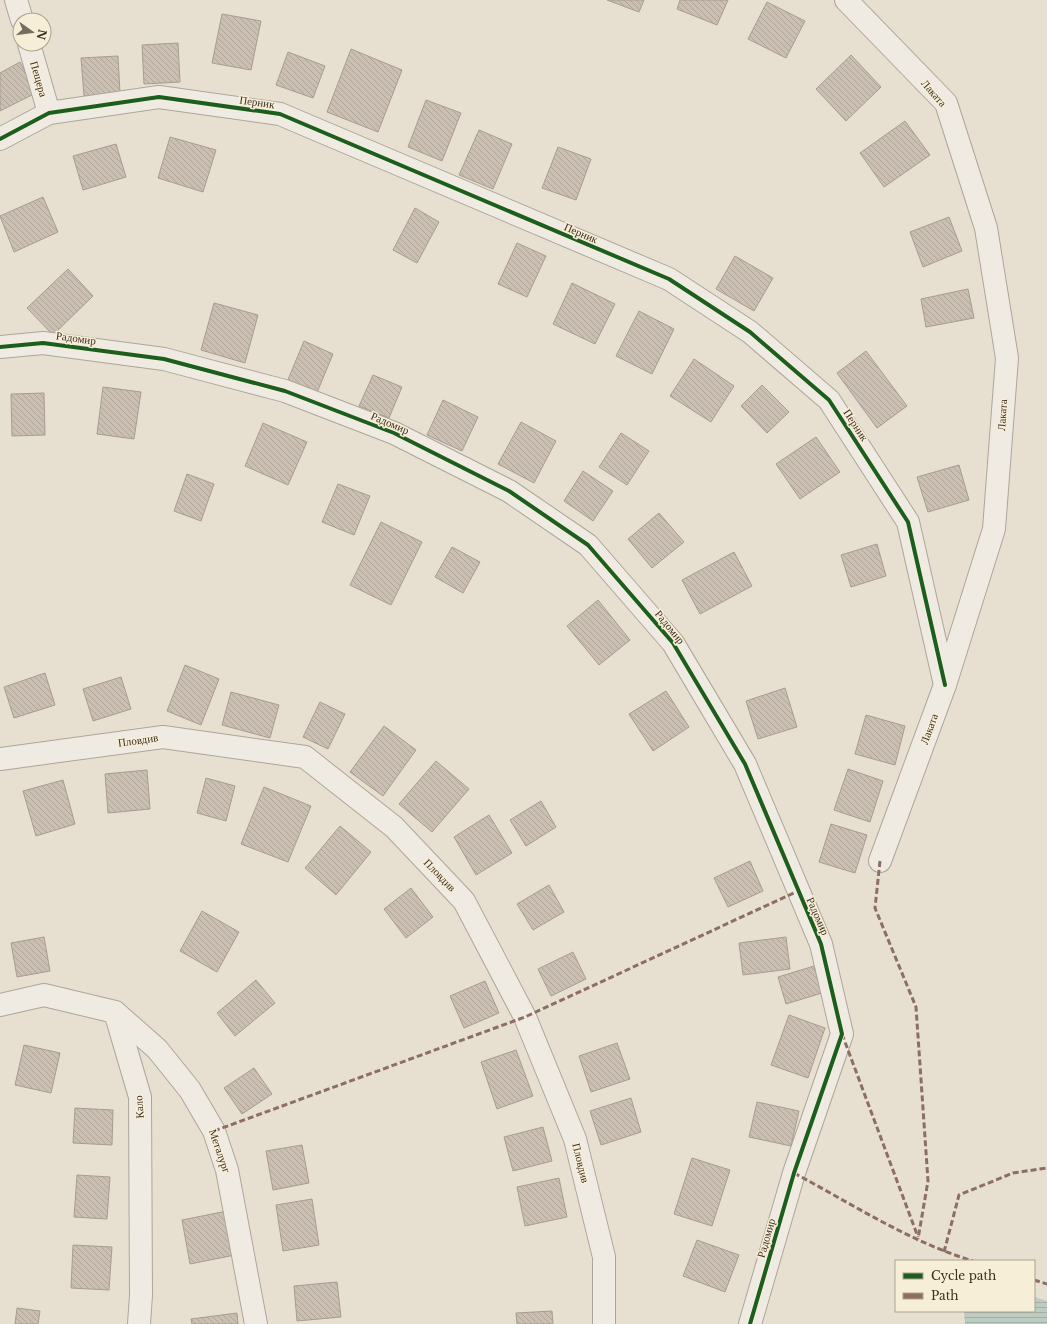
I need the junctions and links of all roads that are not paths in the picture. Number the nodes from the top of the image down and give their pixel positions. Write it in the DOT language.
graph roads {
  1 [pos="16,0"];
  2 [pos="846,0"];
  3 [pos="20,12"];
  4 [pos="31,52"];
  5 [pos="49,114"];
  6 [pos="0,139"];
  7 [pos="0,347"];
  8 [pos="945,685"];
  9 [pos="0,759"];
  10 [pos="880,861"];
  11 [pos="0,1005"];
  12 [pos="115,1012"];
  13 [pos="139,1324"];
  14 [pos="256,1324"];
  15 [pos="604,1324"];
  16 [pos="750,1324"];
  1 -- 3 [label="street"];
  2 -- 8 [label="street, Лаката"];
  4 -- 5 [label="street, Пещера"];
  5 -- 6 [label="street, Перник"];
  5 -- 8 [label="street, Перник"];
  7 -- 16 [label="street, Радомир"];
  8 -- 10 [label="street, Лаката"];
  9 -- 15 [label="street, Пловдив"];
  11 -- 12 [label="street"];
  12 -- 13 [label="street, Кало"];
  12 -- 14 [label="street, Металург"];
}
